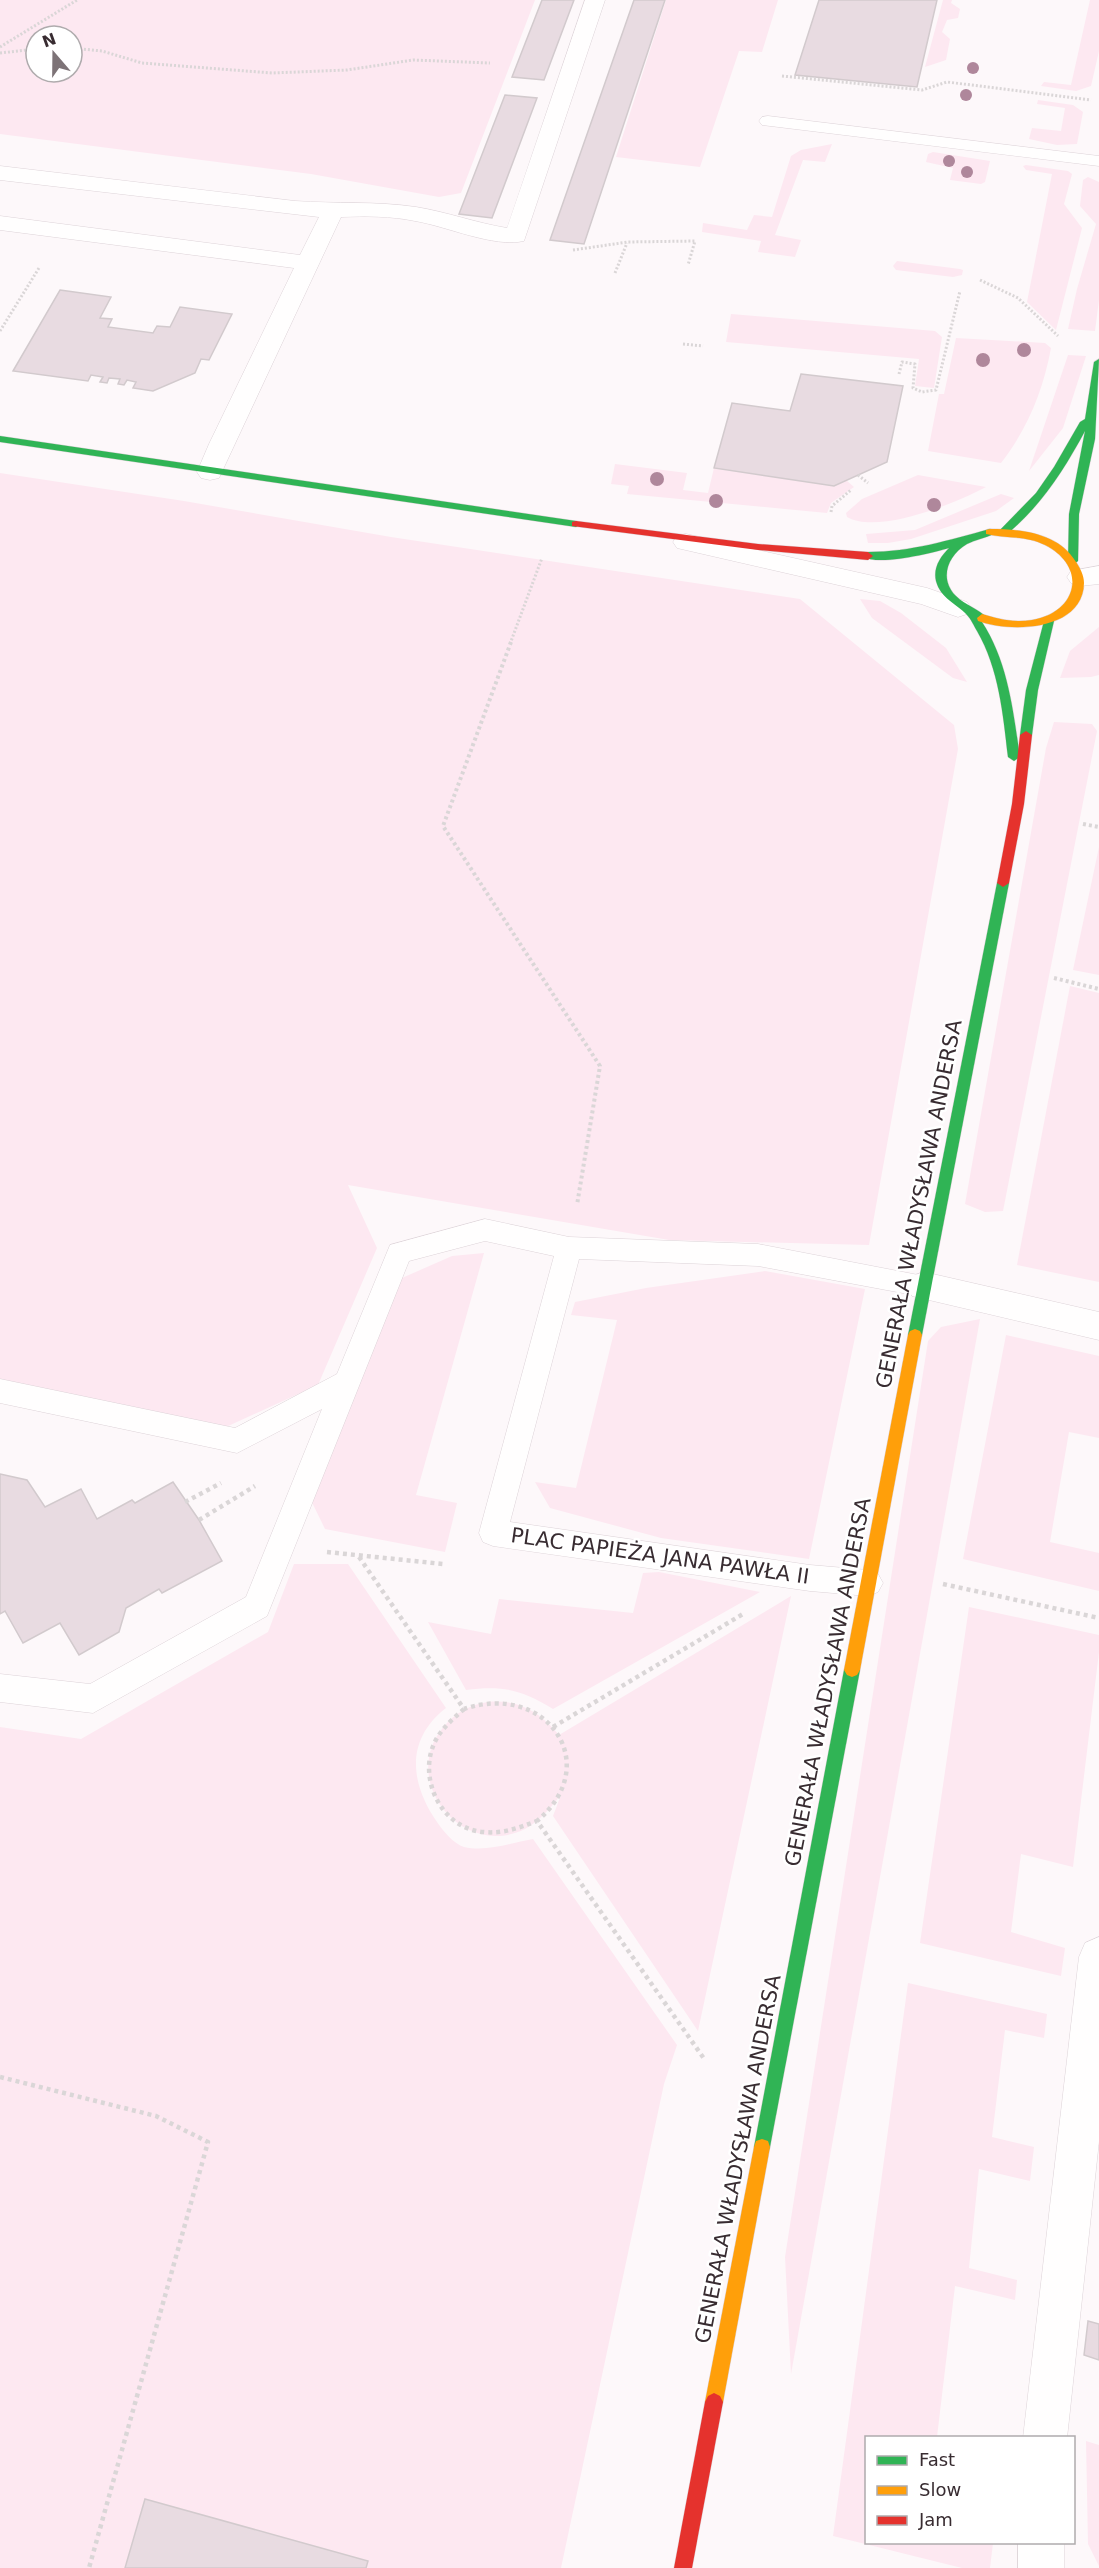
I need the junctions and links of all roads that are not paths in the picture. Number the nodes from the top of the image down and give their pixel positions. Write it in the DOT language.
graph roads {
  1 [pos="595,0"];
  2 [pos="768,121"];
  3 [pos="1099,161"];
  4 [pos="0,173"];
  5 [pos="333,211"];
  6 [pos="0,223"];
  7 [pos="308,263"];
  8 [pos="1099,362"];
  9 [pos="1090,413"];
  10 [pos="0,439"];
  11 [pos="210,472"];
  12 [pos="1003,532"];
  13 [pos="649,535"];
  14 [pos="968,538"];
  15 [pos="1084,571"];
  16 [pos="965,611"];
  17 [pos="1049,621"];
  18 [pos="1018,804"];
  19 [pos="569,1248"];
  20 [pos="924,1286"];
  21 [pos="1099,1326"];
  22 [pos="347,1382"];
  23 [pos="0,1391"];
  24 [pos="868,1583"];
  25 [pos="0,1688"];
  26 [pos="1099,1957"];
  27 [pos="1045,2436"];
  28 [pos="1041,2544"];
  29 [pos="683,2568"];
  30 [pos="1041,2568"];
  1 -- 5 [label="street"];
  2 -- 3 [label="lane"];
  4 -- 5 [label="street"];
  5 -- 7 [label="street"];
  6 -- 7 [label="street"];
  7 -- 11 [label="street"];
  8 -- 9 [label="main road"];
  9 -- 12 [label="main road"];
  9 -- 15 [label="main road"];
  10 -- 11 [label="main road"];
  11 -- 13 [label="main road"];
  12 -- 14 [label="main road"];
  12 -- 15 [label="main road"];
  13 -- 14 [label="main road"];
  13 -- 16 [label="street"];
  14 -- 16 [label="main road"];
  15 -- 17 [label="main road"];
  16 -- 17 [label="main road"];
  16 -- 18 [label="main road, GENERAŁA WŁADYSŁAWA ANDERSA"];
  17 -- 18 [label="main road, GENERAŁA WŁADYSŁAWA ANDERSA"];
  18 -- 20 [label="main road, GENERAŁA WŁADYSŁAWA ANDERSA"];
  19 -- 20 [label="lane"];
  19 -- 22 [label="lane"];
  19 -- 24 [label="lane, PLAC PAPIEŻA JANA PAWŁA II"];
  20 -- 21 [label="street"];
  20 -- 24 [label="main road, GENERAŁA WŁADYSŁAWA ANDERSA"];
  22 -- 23 [label="lane"];
  22 -- 25 [label="lane"];
  24 -- 29 [label="main road, GENERAŁA WŁADYSŁAWA ANDERSA"];
  26 -- 27 [label="street"];
  28 -- 30 [label="street"];
}
